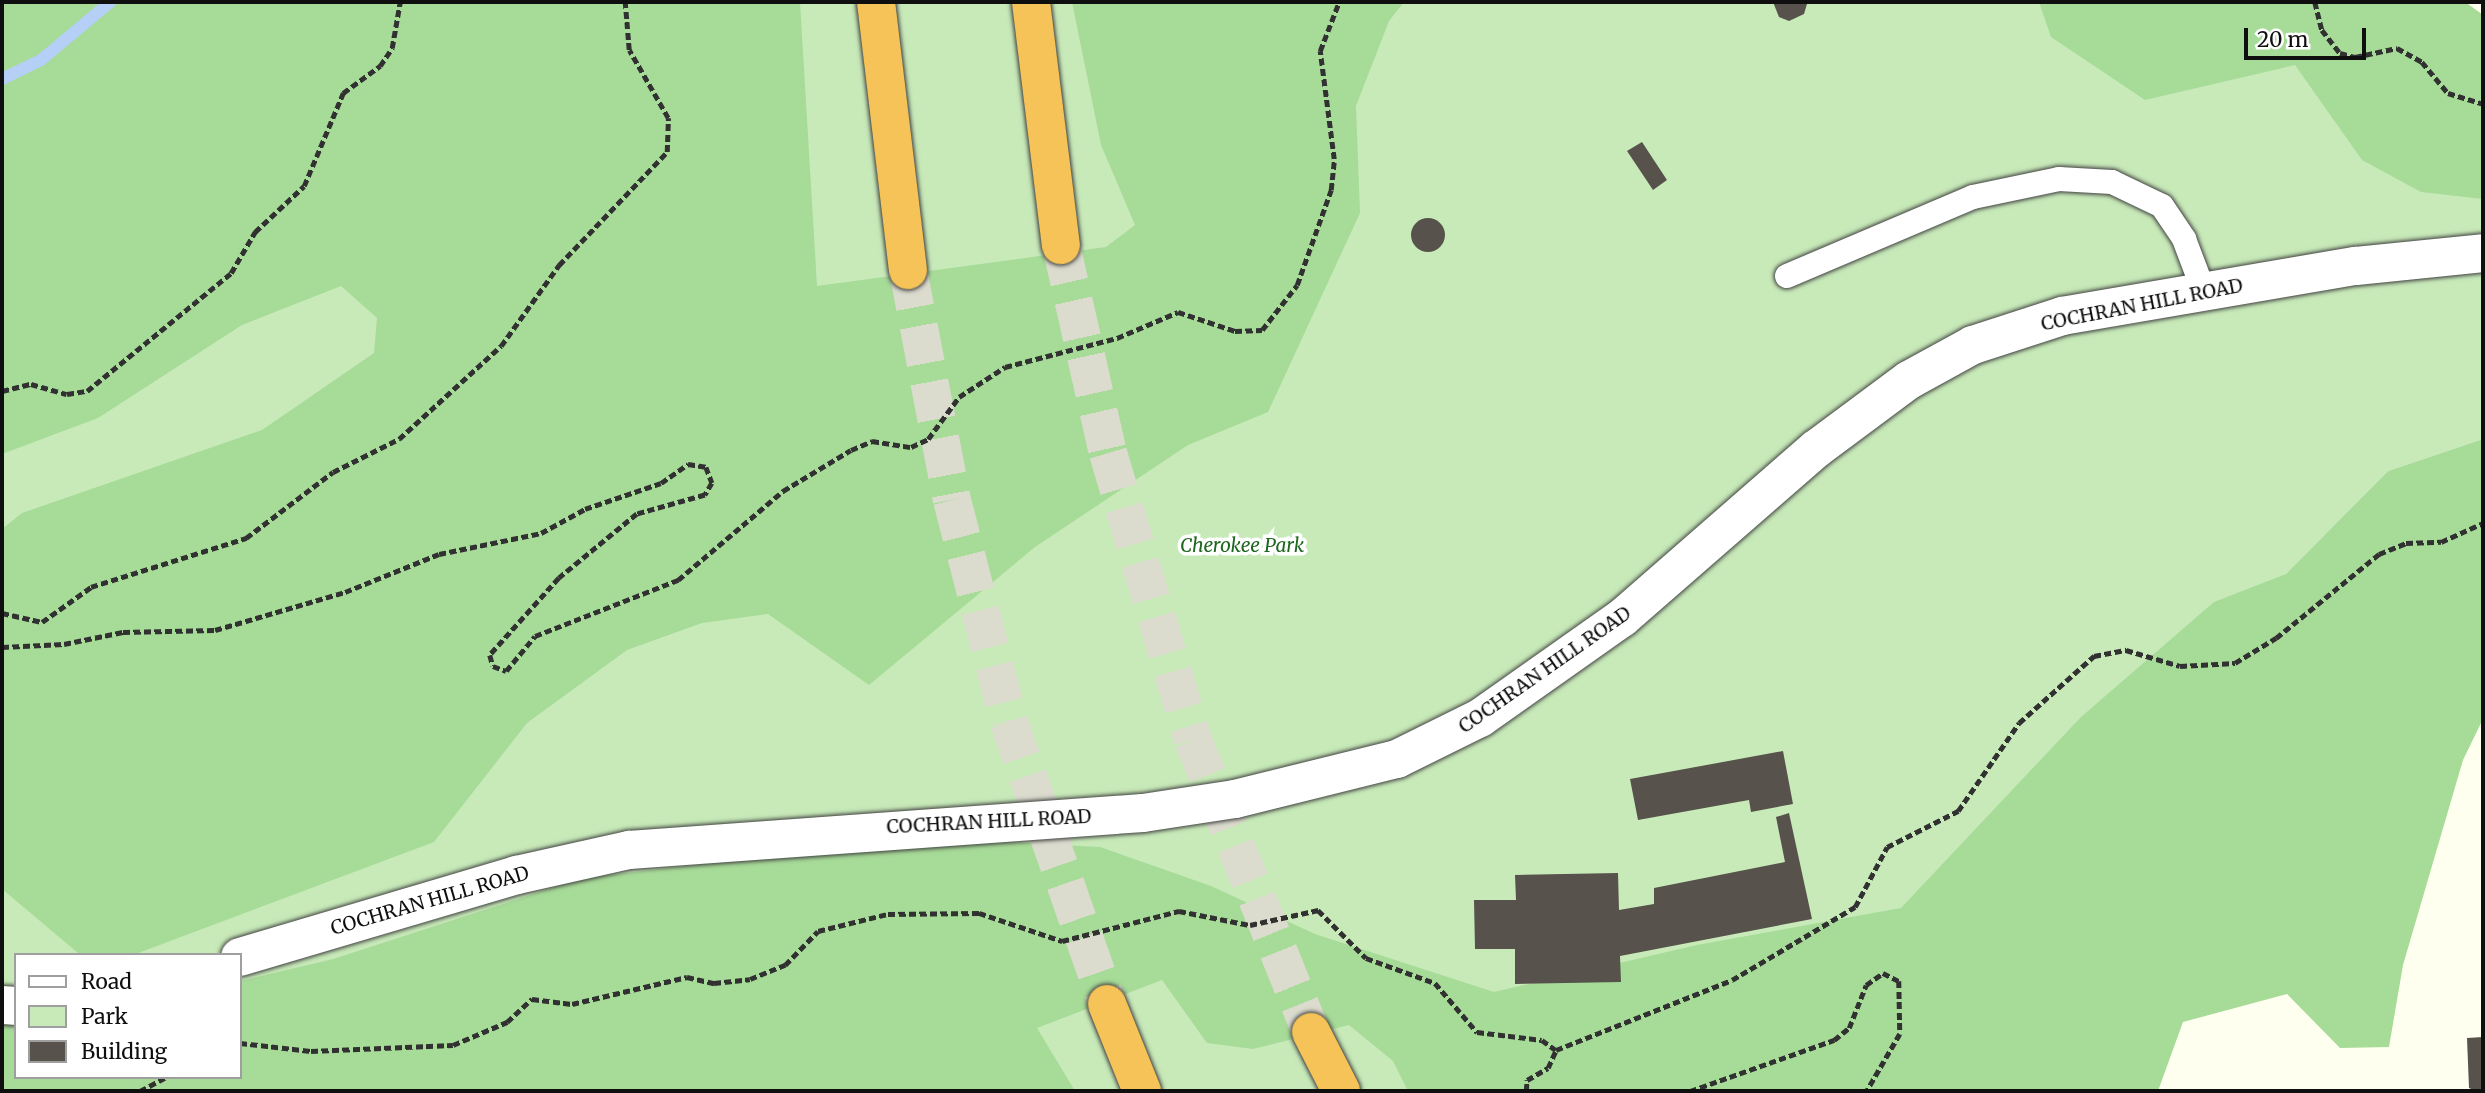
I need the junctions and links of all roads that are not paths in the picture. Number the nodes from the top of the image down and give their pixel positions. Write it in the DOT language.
graph roads {
  1 [pos="876,2"];
  2 [pos="1031,2"];
  3 [pos="1060,245"];
  4 [pos="2483,253"];
  5 [pos="908,270"];
  6 [pos="1787,275"];
  7 [pos="2204,292"];
  8 [pos="242,956"];
  9 [pos="1107,1004"];
  10 [pos="1311,1032"];
  11 [pos="1142,1091"];
  12 [pos="1341,1091"];
  1 -- 5 [label="highway"];
  2 -- 3 [label="highway"];
  4 -- 7 [label="street, COCHRAN HILL ROAD"];
  6 -- 7 [label="lane"];
  7 -- 8 [label="street, COCHRAN HILL ROAD"];
  9 -- 11 [label="highway"];
  10 -- 12 [label="highway"];
}
